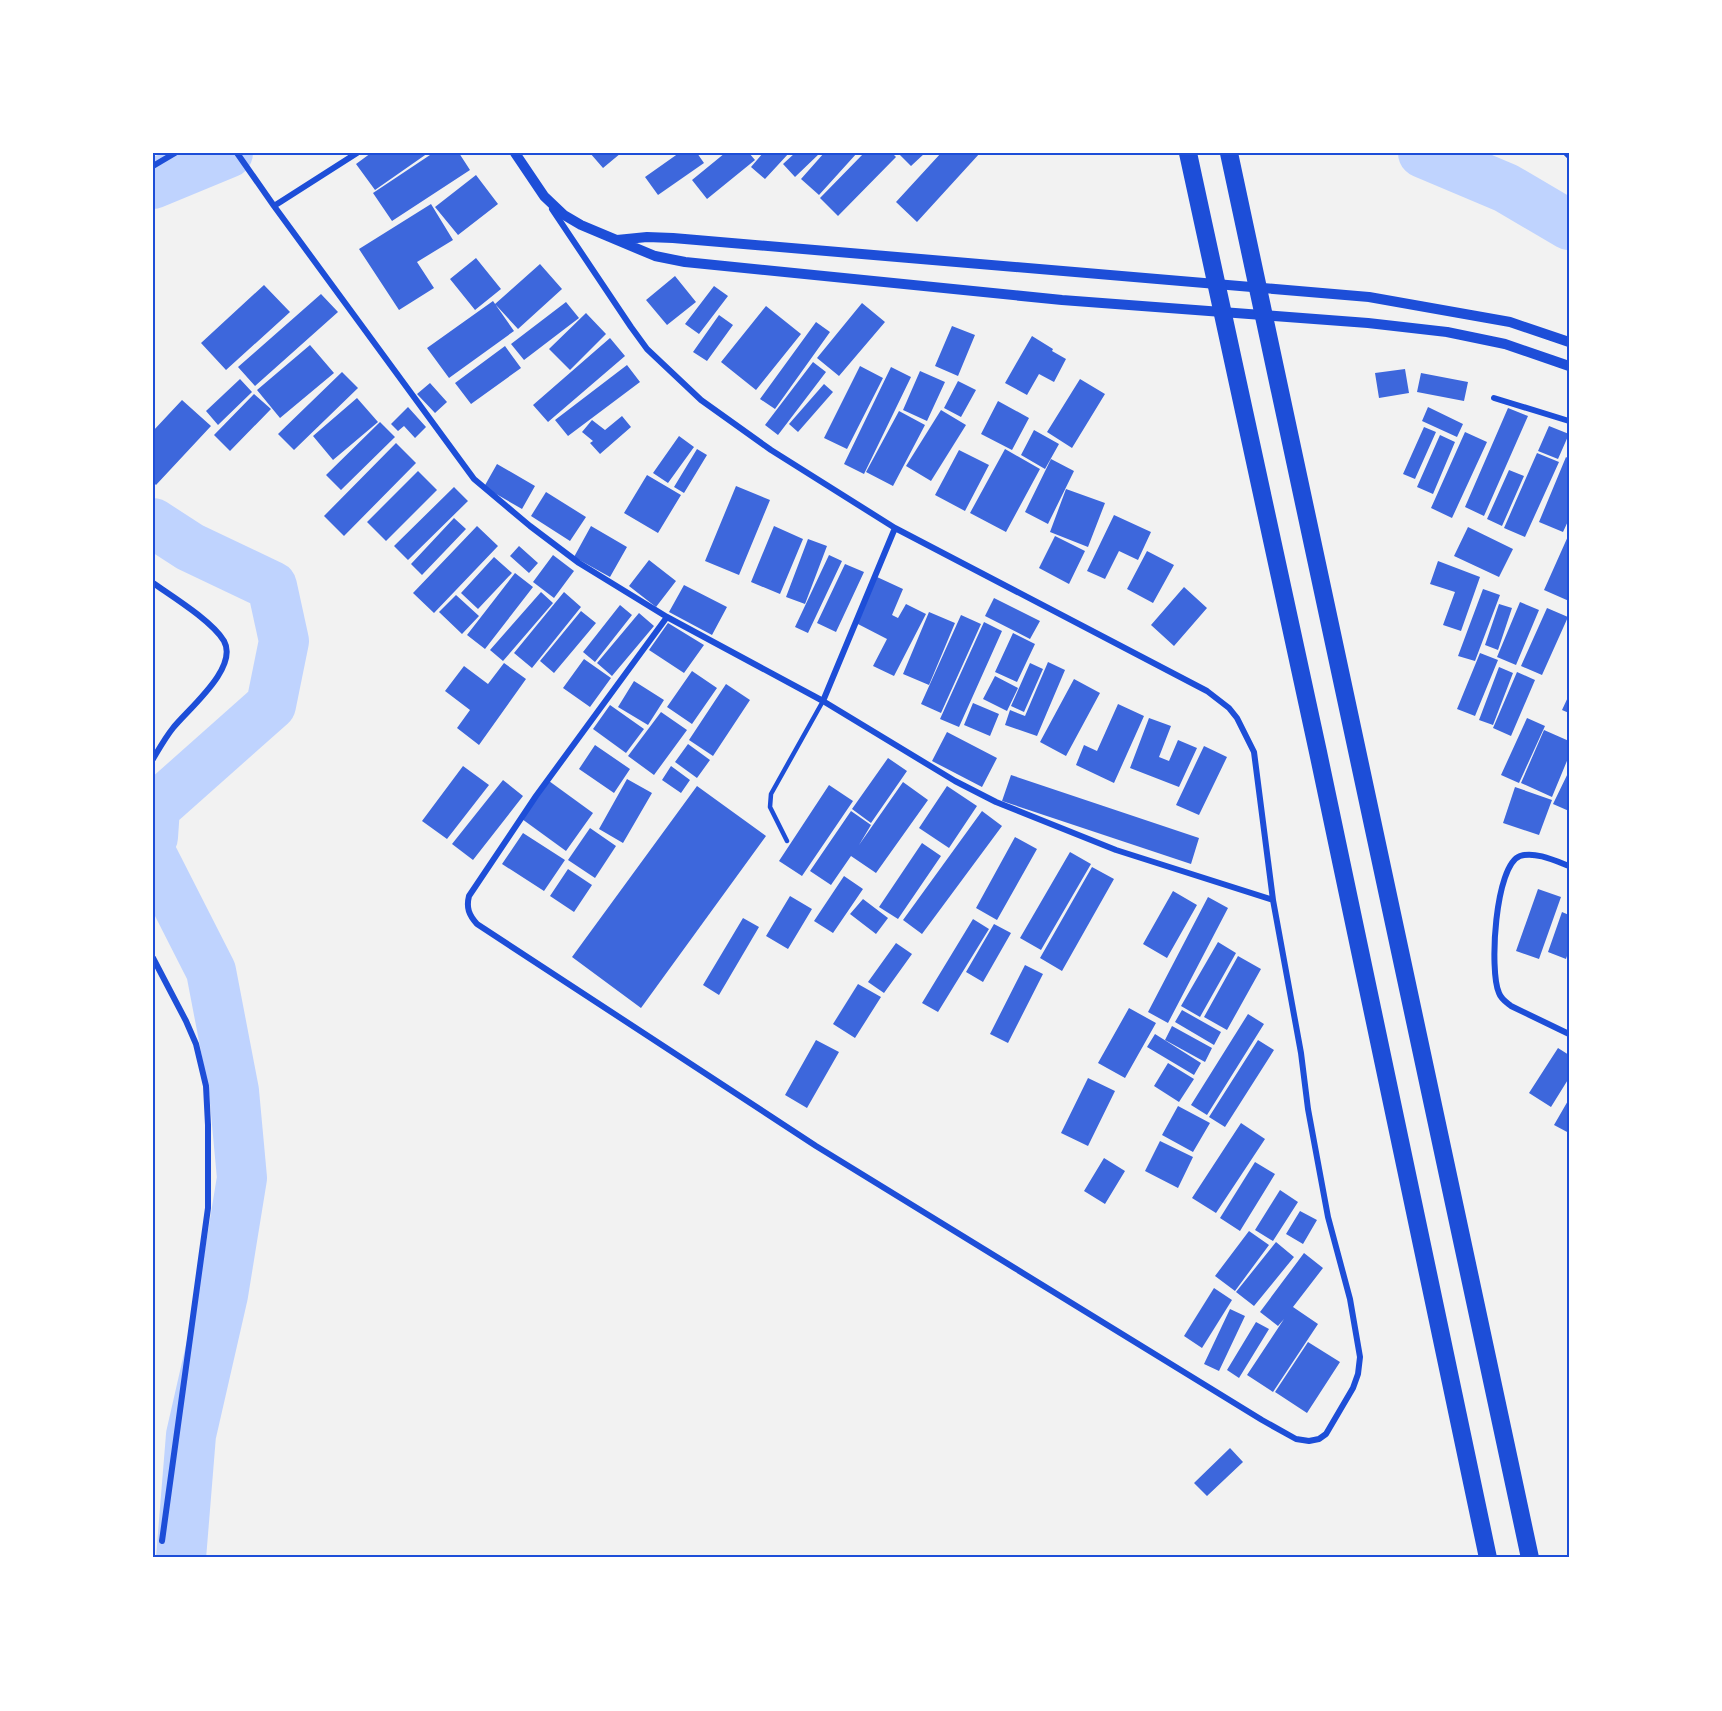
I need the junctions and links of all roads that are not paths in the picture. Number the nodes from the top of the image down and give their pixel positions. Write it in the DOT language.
graph roads {
  1 [pos="175,153"];
  2 [pos="237,153"];
  3 [pos="357,153"];
  4 [pos="515,153"];
  5 [pos="1188,153"];
  6 [pos="1229,153"];
  7 [pos="153,166"];
  8 [pos="544,196"];
  9 [pos="274,206"];
  10 [pos="617,240"];
  11 [pos="1569,342"];
  12 [pos="1569,366"];
  13 [pos="1494,398"];
  14 [pos="1569,421"];
  15 [pos="895,528"];
  16 [pos="153,583"];
  17 [pos="667,617"];
  18 [pos="823,701"];
  19 [pos="153,759"];
  20 [pos="788,841"];
  21 [pos="1569,866"];
  22 [pos="1273,900"];
  23 [pos="153,958"];
  24 [pos="1569,1034"];
  25 [pos="162,1541"];
  26 [pos="1488,1558"];
  27 [pos="1530,1558"];
  1 -- 7 [label="street"];
  2 -- 9 [label="street"];
  3 -- 9 [label="street"];
  4 -- 8 [label="street"];
  5 -- 26 [label="highway"];
  6 -- 27 [label="highway"];
  8 -- 10 [label="street"];
  8 -- 15 [label="street"];
  9 -- 17 [label="street"];
  10 -- 11 [label="street"];
  10 -- 12 [label="street"];
  13 -- 14 [label="street"];
  15 -- 18 [label="street"];
  15 -- 22 [label="street"];
  16 -- 19 [label="street"];
  17 -- 18 [label="street"];
  17 -- 22 [label="street"];
  18 -- 20 [label="lane"];
  18 -- 22 [label="street"];
  21 -- 24 [label="street"];
  23 -- 25 [label="street"];
}
